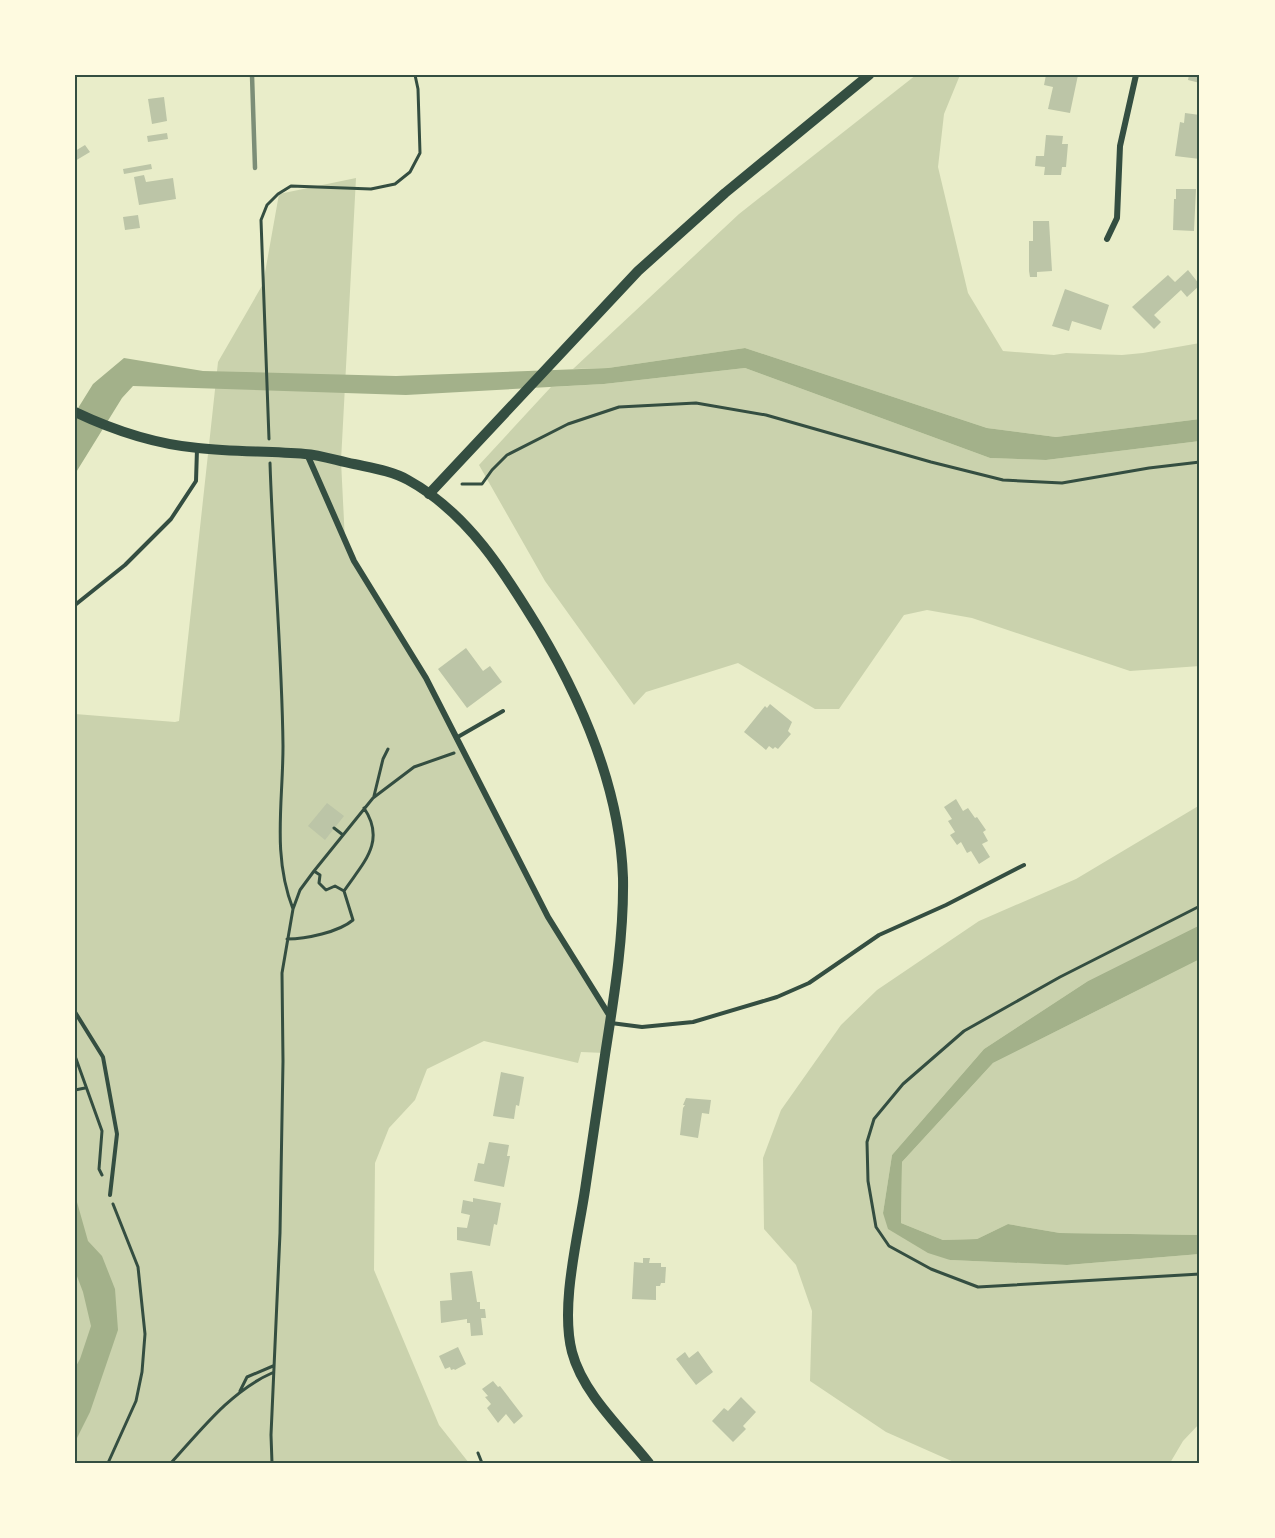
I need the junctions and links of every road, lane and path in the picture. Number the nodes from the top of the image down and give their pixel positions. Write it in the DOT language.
graph roads {
  1 [pos="415,75"];
  2 [pos="869,75"];
  3 [pos="1136,75"];
  4 [pos="1107,239"];
  5 [pos="75,412"];
  6 [pos="269,445"];
  7 [pos="197,448"];
  8 [pos="307,454"];
  9 [pos="269,457"];
  10 [pos="1200,462"];
  11 [pos="462,484"];
  12 [pos="429,494"];
  13 [pos="75,605"];
  14 [pos="503,711"];
  15 [pos="456,738"];
  16 [pos="388,749"];
  17 [pos="462,750"];
  18 [pos="373,798"];
  19 [pos="364,808"];
  20 [pos="334,828"];
  21 [pos="343,835"];
  22 [pos="1024,865"];
  23 [pos="314,871"];
  24 [pos="344,891"];
  25 [pos="1200,906"];
  26 [pos="293,909"];
  27 [pos="287,939"];
  28 [pos="75,1012"];
  29 [pos="611,1020"];
  30 [pos="75,1056"];
  31 [pos="85,1088"];
  32 [pos="75,1090"];
  33 [pos="110,1195"];
  34 [pos="1200,1274"];
  35 [pos="273,1366"];
  36 [pos="273,1373"];
  37 [pos="240,1391"];
  38 [pos="478,1453"];
  39 [pos="108,1463"];
  40 [pos="171,1463"];
  41 [pos="272,1463"];
  42 [pos="482,1463"];
  43 [pos="649,1463"];
  1 -- 6 [label="path"];
  2 -- 12 [label="main road"];
  3 -- 4 [label="street"];
  5 -- 7 [label="main road"];
  7 -- 8 [label="main road"];
  7 -- 13 [label="lane"];
  8 -- 12 [label="main road"];
  8 -- 15 [label="street"];
  9 -- 26 [label="path"];
  10 -- 11 [label="path"];
  12 -- 29 [label="main road"];
  14 -- 15 [label="lane"];
  15 -- 17 [label="street"];
  16 -- 18 [label="path"];
  17 -- 18 [label="path"];
  17 -- 29 [label="street"];
  18 -- 19 [label="path"];
  19 -- 21 [label="path"];
  19 -- 24 [label="path"];
  20 -- 21 [label="path"];
  21 -- 23 [label="path"];
  22 -- 29 [label="lane"];
  23 -- 24 [label="path"];
  23 -- 26 [label="path"];
  24 -- 27 [label="path"];
  25 -- 34 [label="path"];
  26 -- 27 [label="path"];
  27 -- 35 [label="path"];
  28 -- 33 [label="lane"];
  29 -- 43 [label="main road"];
  30 -- 31 [label="path"];
  31 -- 32 [label="path"];
  31 -- 33 [label="path"];
  33 -- 39 [label="path"];
  35 -- 36 [label="path"];
  35 -- 37 [label="path"];
  36 -- 37 [label="path"];
  36 -- 41 [label="path"];
  37 -- 40 [label="path"];
  38 -- 42 [label="path"];
}
